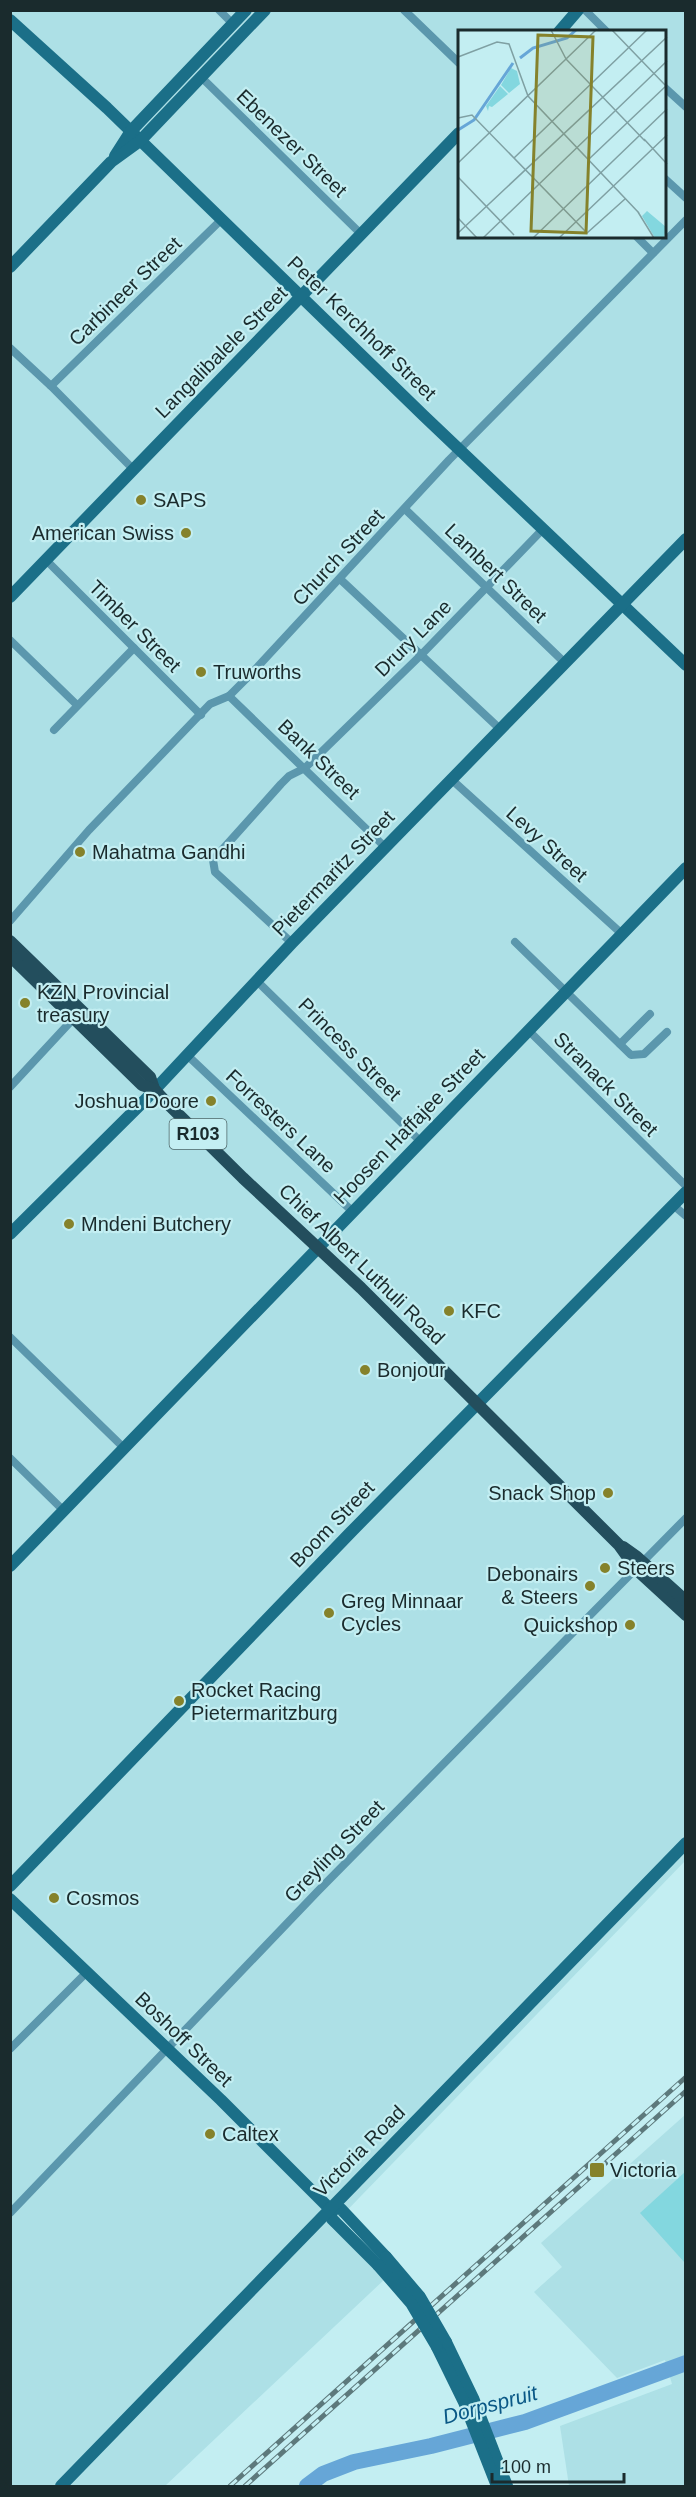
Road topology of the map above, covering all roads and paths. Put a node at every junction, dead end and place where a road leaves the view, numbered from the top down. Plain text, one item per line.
1 (219, 10) edge
2 (246, 10) edge
3 (265, 10) edge
4 (404, 10) edge
5 (578, 10) edge
6 (585, 10) edge
7 (10, 21) edge
8 (233, 24) junction
9 (561, 30) edge
10 (605, 30) edge
11 (458, 62) edge
12 (200, 76) junction
13 (666, 89) edge
14 (686, 107) edge
15 (130, 131) junction
16 (458, 134) edge
17 (140, 141) junction
18 (111, 162) junction
19 (666, 179) edge
20 (686, 198) edge
21 (222, 219) junction
22 (686, 220) edge
23 (361, 234) junction
24 (638, 238) edge
25 (653, 253) junction
26 (10, 267) edge
27 (302, 297) junction
28 (10, 348) edge
29 (51, 386) junction
30 (459, 449) junction
31 (133, 469) junction
32 (405, 509) junction
33 (543, 529) junction
34 (686, 539) edge
35 (46, 560) junction
36 (340, 579) junction
37 (486, 588) junction
38 (10, 597) edge
39 (622, 604) junction
40 (10, 640) edge
41 (134, 648) junction
42 (422, 654) junction
43 (564, 662) junction
44 (686, 665) edge
45 (229, 696) junction
46 (77, 705) junction
47 (201, 715) junction
48 (500, 729) junction
49 (54, 730) dead end
50 (305, 768) junction
51 (451, 779) junction
52 (386, 848) junction
53 (686, 868) edge
54 (12, 917) edge
55 (621, 934) junction
56 (10, 941) edge
57 (292, 942) junction
58 (515, 942) dead end
59 (10, 956) edge
60 (256, 980) junction
61 (567, 991) junction
62 (650, 1014) dead end
63 (74, 1018) junction
64 (529, 1031) junction
65 (667, 1032) dead end
66 (620, 1044) junction
67 (187, 1055) junction
68 (10, 1088) edge
69 (154, 1089) junction
70 (420, 1142) junction
71 (686, 1186) edge
72 (686, 1192) edge
73 (673, 1205) junction
74 (353, 1212) junction
75 (686, 1216) edge
76 (10, 1234) edge
77 (318, 1248) junction
78 (10, 1337) edge
79 (478, 1403) junction
80 (124, 1448) junction
81 (10, 1458) edge
82 (64, 1511) junction
83 (686, 1518) edge
84 (10, 1566) edge
85 (640, 1566) junction
86 (686, 1601) edge
87 (686, 1615) edge
88 (686, 1843) edge
89 (10, 1886) edge
90 (10, 1899) edge
91 (87, 1972) junction
92 (10, 2049) edge
93 (167, 2050) junction
94 (334, 2212) junction
95 (10, 2213) edge
96 (491, 2457) junction
97 (61, 2487) edge
98 (497, 2487) edge
99 (507, 2487) edge

1 - 8 street
2 - 8 street
3 - 12 street
4 - 11 street
5 - 9 street
6 - 10 street
7 - 15 street, Peter Kerchhoff Street
8 - 15 street
12 - 17 street
12 - 23 street, Ebenezer Street
13 - 14 street
15 - 17 street, Peter Kerchhoff Street
15 - 18 street
16 - 23 street, Langalibalele Street
17 - 18 street
17 - 21 street, Peter Kerchhoff Street
18 - 26 street
19 - 20 street
21 - 27 street, Peter Kerchhoff Street
21 - 29 street, Carbineer Street
22 - 25 street, Church Street
23 - 27 street, Langalibalele Street
24 - 25 street
25 - 30 street, Church Street
27 - 30 street, Peter Kerchhoff Street
27 - 31 street, Langalibalele Street
28 - 29 street
29 - 31 street
30 - 32 street, Church Street
30 - 33 street, Peter Kerchhoff Street
31 - 35 street, Langalibalele Street
32 - 36 street, Church Street
32 - 37 street, Lambert Street
33 - 37 street, Drury Lane
33 - 39 street, Peter Kerchhoff Street
34 - 39 street, Pietermaritz Street
35 - 38 street, Langalibalele Street
35 - 41 street, Timber Street
36 - 42 street
36 - 45 street, Church Street
37 - 42 street, Drury Lane
37 - 43 street, Lambert Street
39 - 43 street, Pietermaritz Street
39 - 44 street, Peter Kerchhoff Street
40 - 46 street
41 - 46 street
41 - 47 street, Timber Street
42 - 48 street
42 - 50 street, Drury Lane
43 - 48 street, Pietermaritz Street
45 - 47 street, Church Street
45 - 50 street, Bank Street
46 - 49 street
47 - 54 street, Church Street
48 - 51 street, Pietermaritz Street
50 - 52 street, Bank Street
50 - 57 street, Drury Lane
51 - 52 street, Pietermaritz Street
51 - 55 street, Levy Street
52 - 57 street, Pietermaritz Street
53 - 55 street, Hoosen Haffajee Street
55 - 61 street, Hoosen Haffajee Street
56 - 69 main road, Chief Albert Luthuli Road / R103
57 - 60 street, Pietermaritz Street
58 - 61 street
59 - 63 main road, Chief Albert Luthuli Road / R103
60 - 67 street, Pietermaritz Street
60 - 70 street, Princess Street
61 - 64 street, Hoosen Haffajee Street
61 - 66 street
62 - 66 street
63 - 68 street
63 - 69 main road, Chief Albert Luthuli Road / R103
64 - 70 street, Hoosen Haffajee Street
64 - 71 street, Stranack Street
65 - 66 street
67 - 69 street, Pietermaritz Street
67 - 74 street, Forresters Lane
69 - 76 street, Pietermaritz Street
69 - 77 main road, Chief Albert Luthuli Road / R103
70 - 74 street, Hoosen Haffajee Street
72 - 73 street, Boom Street
73 - 75 street
73 - 79 street, Boom Street
74 - 77 street, Hoosen Haffajee Street
77 - 79 main road, Chief Albert Luthuli Road / R103
77 - 80 street, Hoosen Haffajee Street
78 - 80 street
79 - 85 main road, Chief Albert Luthuli Road / R103
79 - 89 street, Boom Street
80 - 82 street, Hoosen Haffajee Street
81 - 82 street
82 - 84 street, Hoosen Haffajee Street
83 - 85 street, Greyling Street
85 - 86 main road, Chief Albert Luthuli Road / R103
85 - 87 main road, Chief Albert Luthuli Road / R103
85 - 93 street, Greyling Street
88 - 94 street, Victoria Road
90 - 91 street, Boshoff Street
91 - 92 street
91 - 93 street, Boshoff Street
93 - 94 street, Boshoff Street
93 - 95 street, Greyling Street
94 - 96 street, Boshoff Street, bridge
94 - 97 street, Victoria Road
96 - 98 street
96 - 99 street

